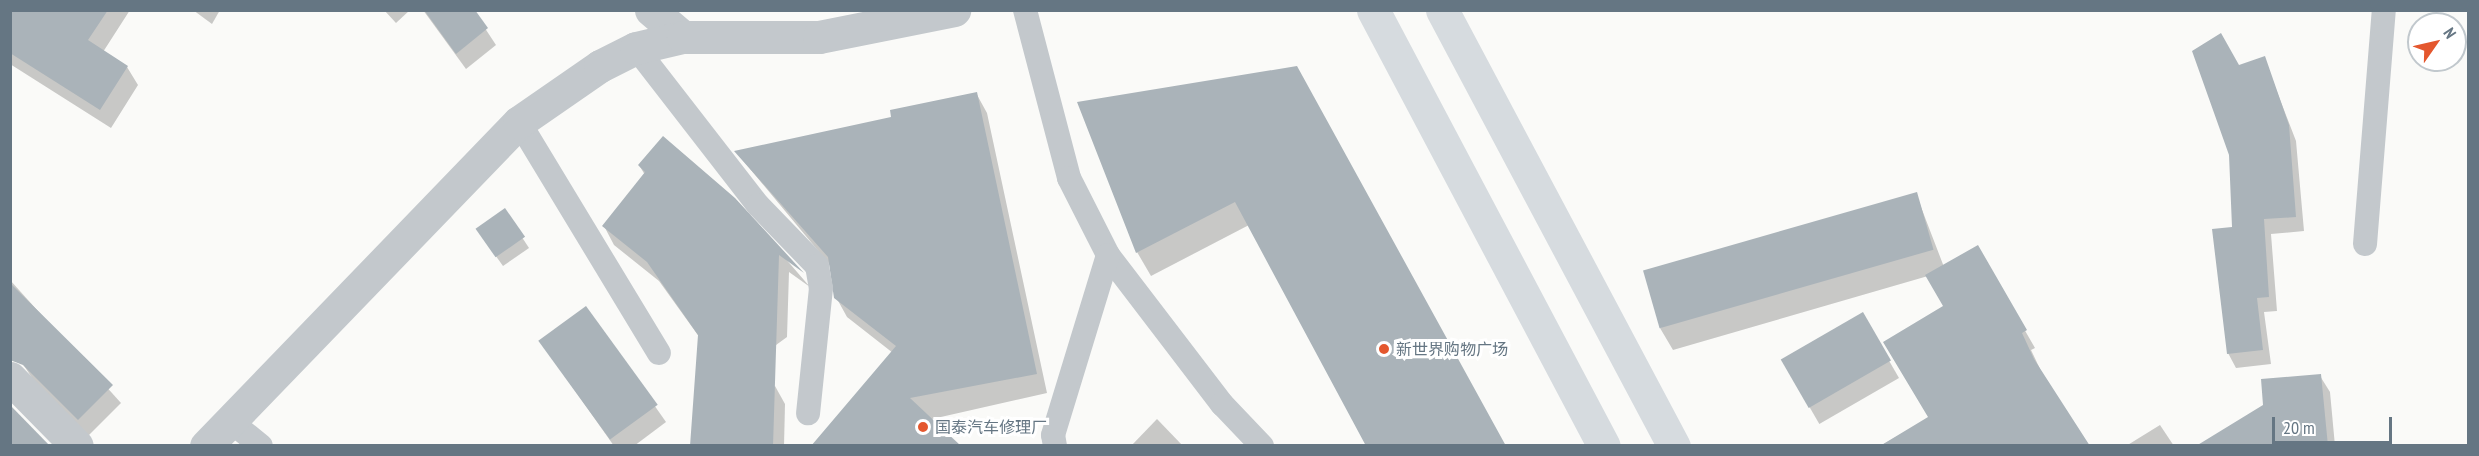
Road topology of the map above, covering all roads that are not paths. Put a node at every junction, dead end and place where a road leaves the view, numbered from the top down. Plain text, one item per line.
1 (651, 10) edge
2 (954, 10) edge
3 (1025, 10) edge
4 (1373, 10) edge
5 (1442, 10) edge
6 (2384, 10) edge
7 (683, 37) junction
8 (636, 48) junction
9 (519, 122) junction
10 (2365, 244) dead end
11 (1108, 255) junction
12 (659, 353) dead end
13 (10, 378) edge
14 (808, 413) dead end
15 (230, 420) junction
16 (77, 446) edge
17 (206, 446) edge
18 (261, 446) edge
19 (1055, 446) edge
20 (1262, 446) edge
21 (1604, 446) edge
22 (1674, 446) edge

1 - 7 street
2 - 7 street
3 - 11 lane
4 - 21 main road
5 - 22 main road
6 - 10 lane
7 - 8 street
8 - 9 street
8 - 14 lane
9 - 12 lane
9 - 15 street
11 - 19 lane
11 - 20 lane
13 - 16 street
15 - 17 street
15 - 18 lane

